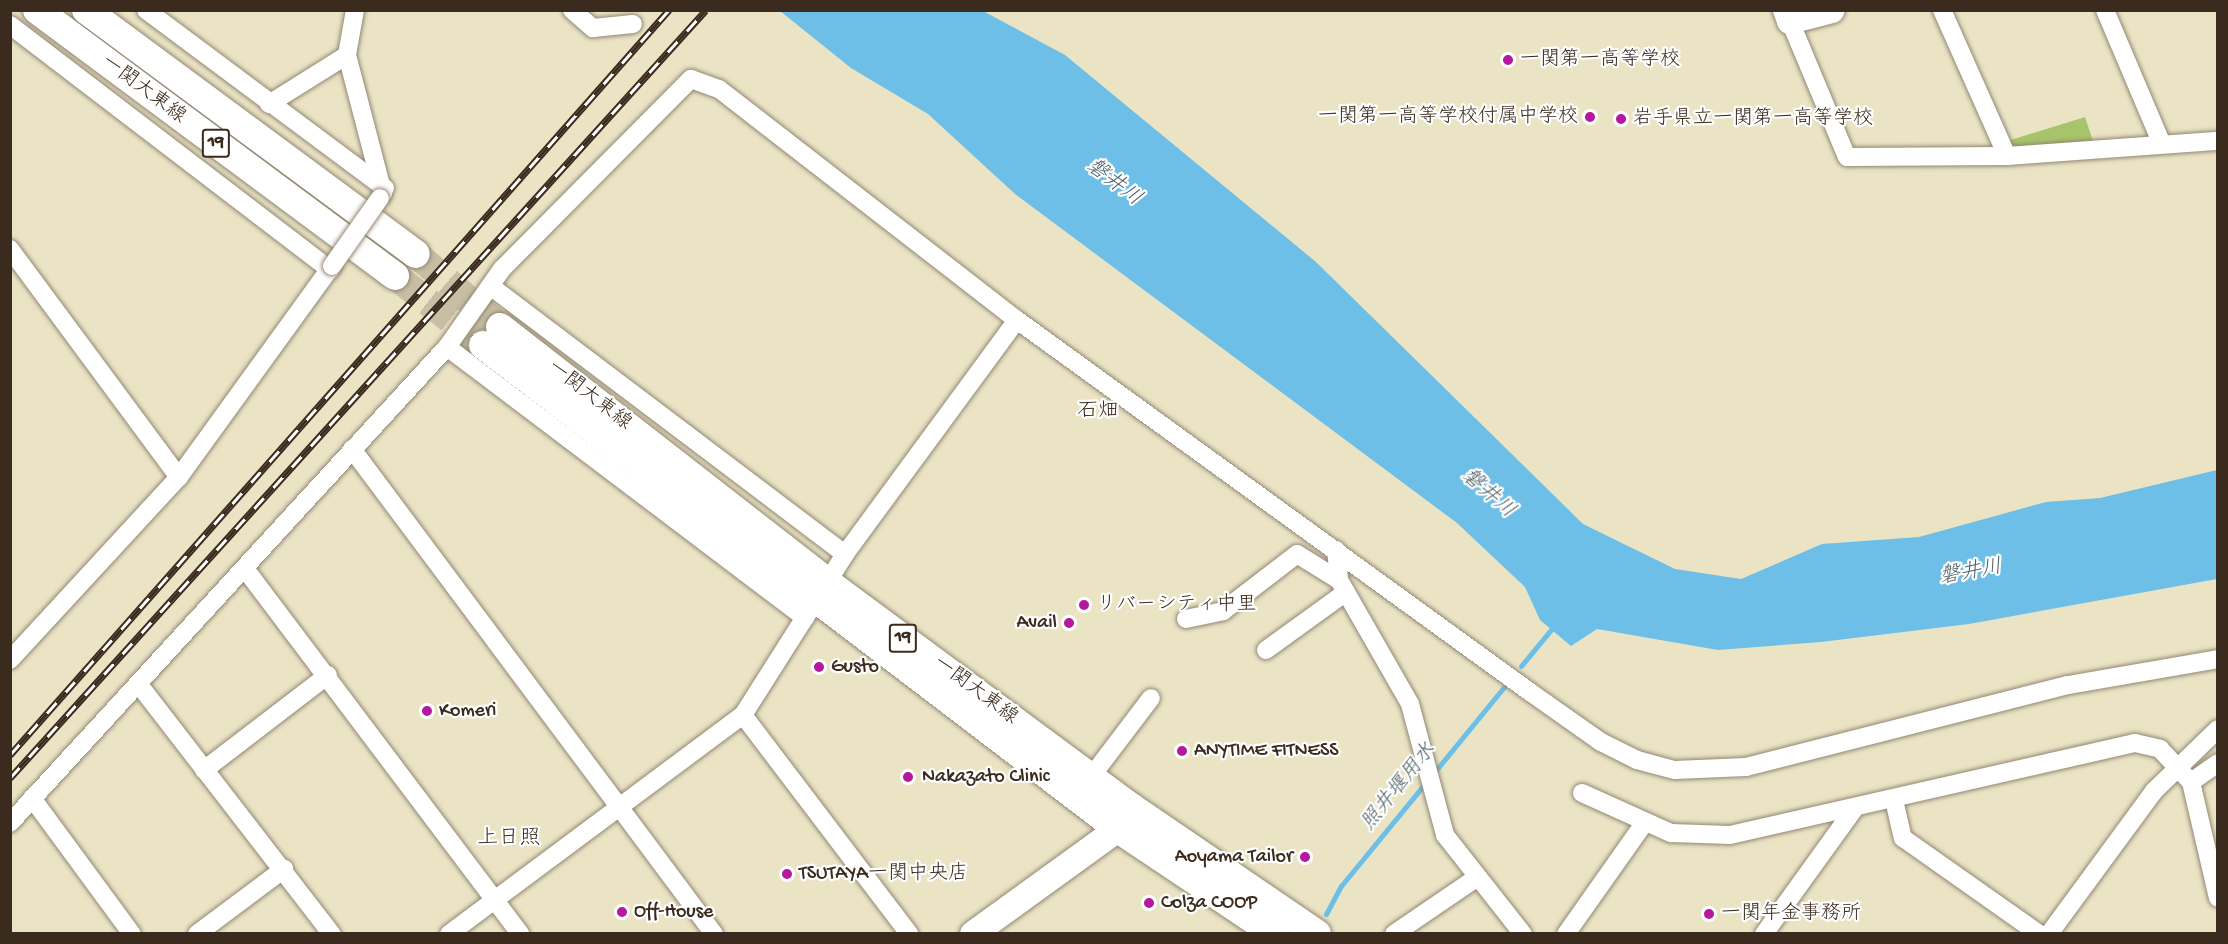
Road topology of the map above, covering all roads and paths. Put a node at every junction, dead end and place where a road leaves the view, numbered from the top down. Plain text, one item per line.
1 (37, 10) edge
2 (87, 10) edge
3 (146, 10) edge
4 (355, 10) edge
5 (572, 10) edge
6 (1832, 10) edge
7 (1942, 10) edge
8 (2106, 10) edge
9 (1788, 16) edge
10 (633, 24) dead end
11 (10, 25) edge
12 (347, 55) junction
13 (269, 104) junction
14 (2217, 141) edge
15 (2161, 142) junction
16 (2007, 156) junction
17 (383, 193) junction
18 (10, 249) edge
19 (416, 254) tunnel mouth
20 (331, 268) junction
21 (395, 276) tunnel mouth
22 (493, 288) junction
23 (1017, 320) junction
24 (491, 336) tunnel mouth
25 (447, 347) junction
26 (352, 449) junction
27 (179, 477) junction
28 (1336, 550) junction
29 (845, 554) junction
30 (246, 570) junction
31 (1343, 586) junction
32 (815, 600) junction
33 (1186, 619) dead end
34 (1266, 650) dead end
35 (2217, 659) edge
36 (10, 660) edge
37 (328, 675) junction
38 (140, 686) junction
39 (1151, 698) dead end
40 (743, 715) junction
41 (2217, 729) edge
42 (2217, 763) edge
43 (2175, 768) junction
44 (204, 770) junction
45 (1091, 777) junction
46 (2191, 782) junction
47 (1582, 793) dead end
48 (32, 798) junction
49 (1894, 800) junction
50 (620, 805) junction
51 (1855, 808) junction
52 (1125, 818) junction
53 (10, 823) edge
54 (1643, 825) junction
55 (284, 869) junction
56 (1476, 878) junction
57 (2217, 898) edge
58 (495, 899) junction
59 (132, 933) edge
60 (197, 933) edge
61 (332, 933) edge
62 (449, 933) edge
63 (520, 933) edge
64 (714, 933) edge
65 (909, 933) edge
66 (973, 933) edge
67 (1275, 933) edge
68 (1317, 933) edge
69 (1394, 933) edge
70 (1523, 933) edge
71 (1566, 933) edge
72 (1764, 933) edge
73 (2039, 933) edge
74 (2049, 933) edge

1 - 21 main road, 一関大東線 / 19
2 - 19 main road, 一関大東線 / 19
3 - 13 street
4 - 12 street
5 - 10 street
6 - 9 street
7 - 16 street
8 - 15 street
9 - 16 street
11 - 20 street
12 - 13 street
12 - 17 street
13 - 17 street
14 - 15 street
15 - 16 street
17 - 20 street, bridge
18 - 27 street
20 - 27 street
22 - 23 street
22 - 25 street
22 - 29 street
23 - 28 street
23 - 29 street
24 - 32 main road, 一関大東線 / 19
25 - 26 street
25 - 32 street
26 - 30 street
26 - 50 street
27 - 36 street
28 - 31 street
28 - 35 street
29 - 32 street
30 - 37 street
30 - 38 street
31 - 33 street
31 - 34 street
31 - 56 street
32 - 40 street
32 - 45 main road, 一関大東線 / 19
32 - 52 main road, 一関大東線 / 19
37 - 44 street
37 - 58 street
38 - 44 street
38 - 48 street
39 - 45 street
40 - 50 street
40 - 65 street
41 - 43 street
42 - 46 street
43 - 46 street
43 - 49 street
43 - 74 street
44 - 55 street
45 - 52 main road, 一関大東線 / 19
46 - 57 street
47 - 54 street
48 - 53 street
48 - 59 street
49 - 51 street
49 - 73 street
50 - 58 street
50 - 64 street
51 - 54 street
51 - 72 street
52 - 66 street
52 - 67 main road, 一関大東線 / 19
52 - 68 main road, 一関大東線 / 19
54 - 71 street
55 - 60 street
55 - 61 street
56 - 69 street
56 - 70 street
58 - 62 street
58 - 63 street

